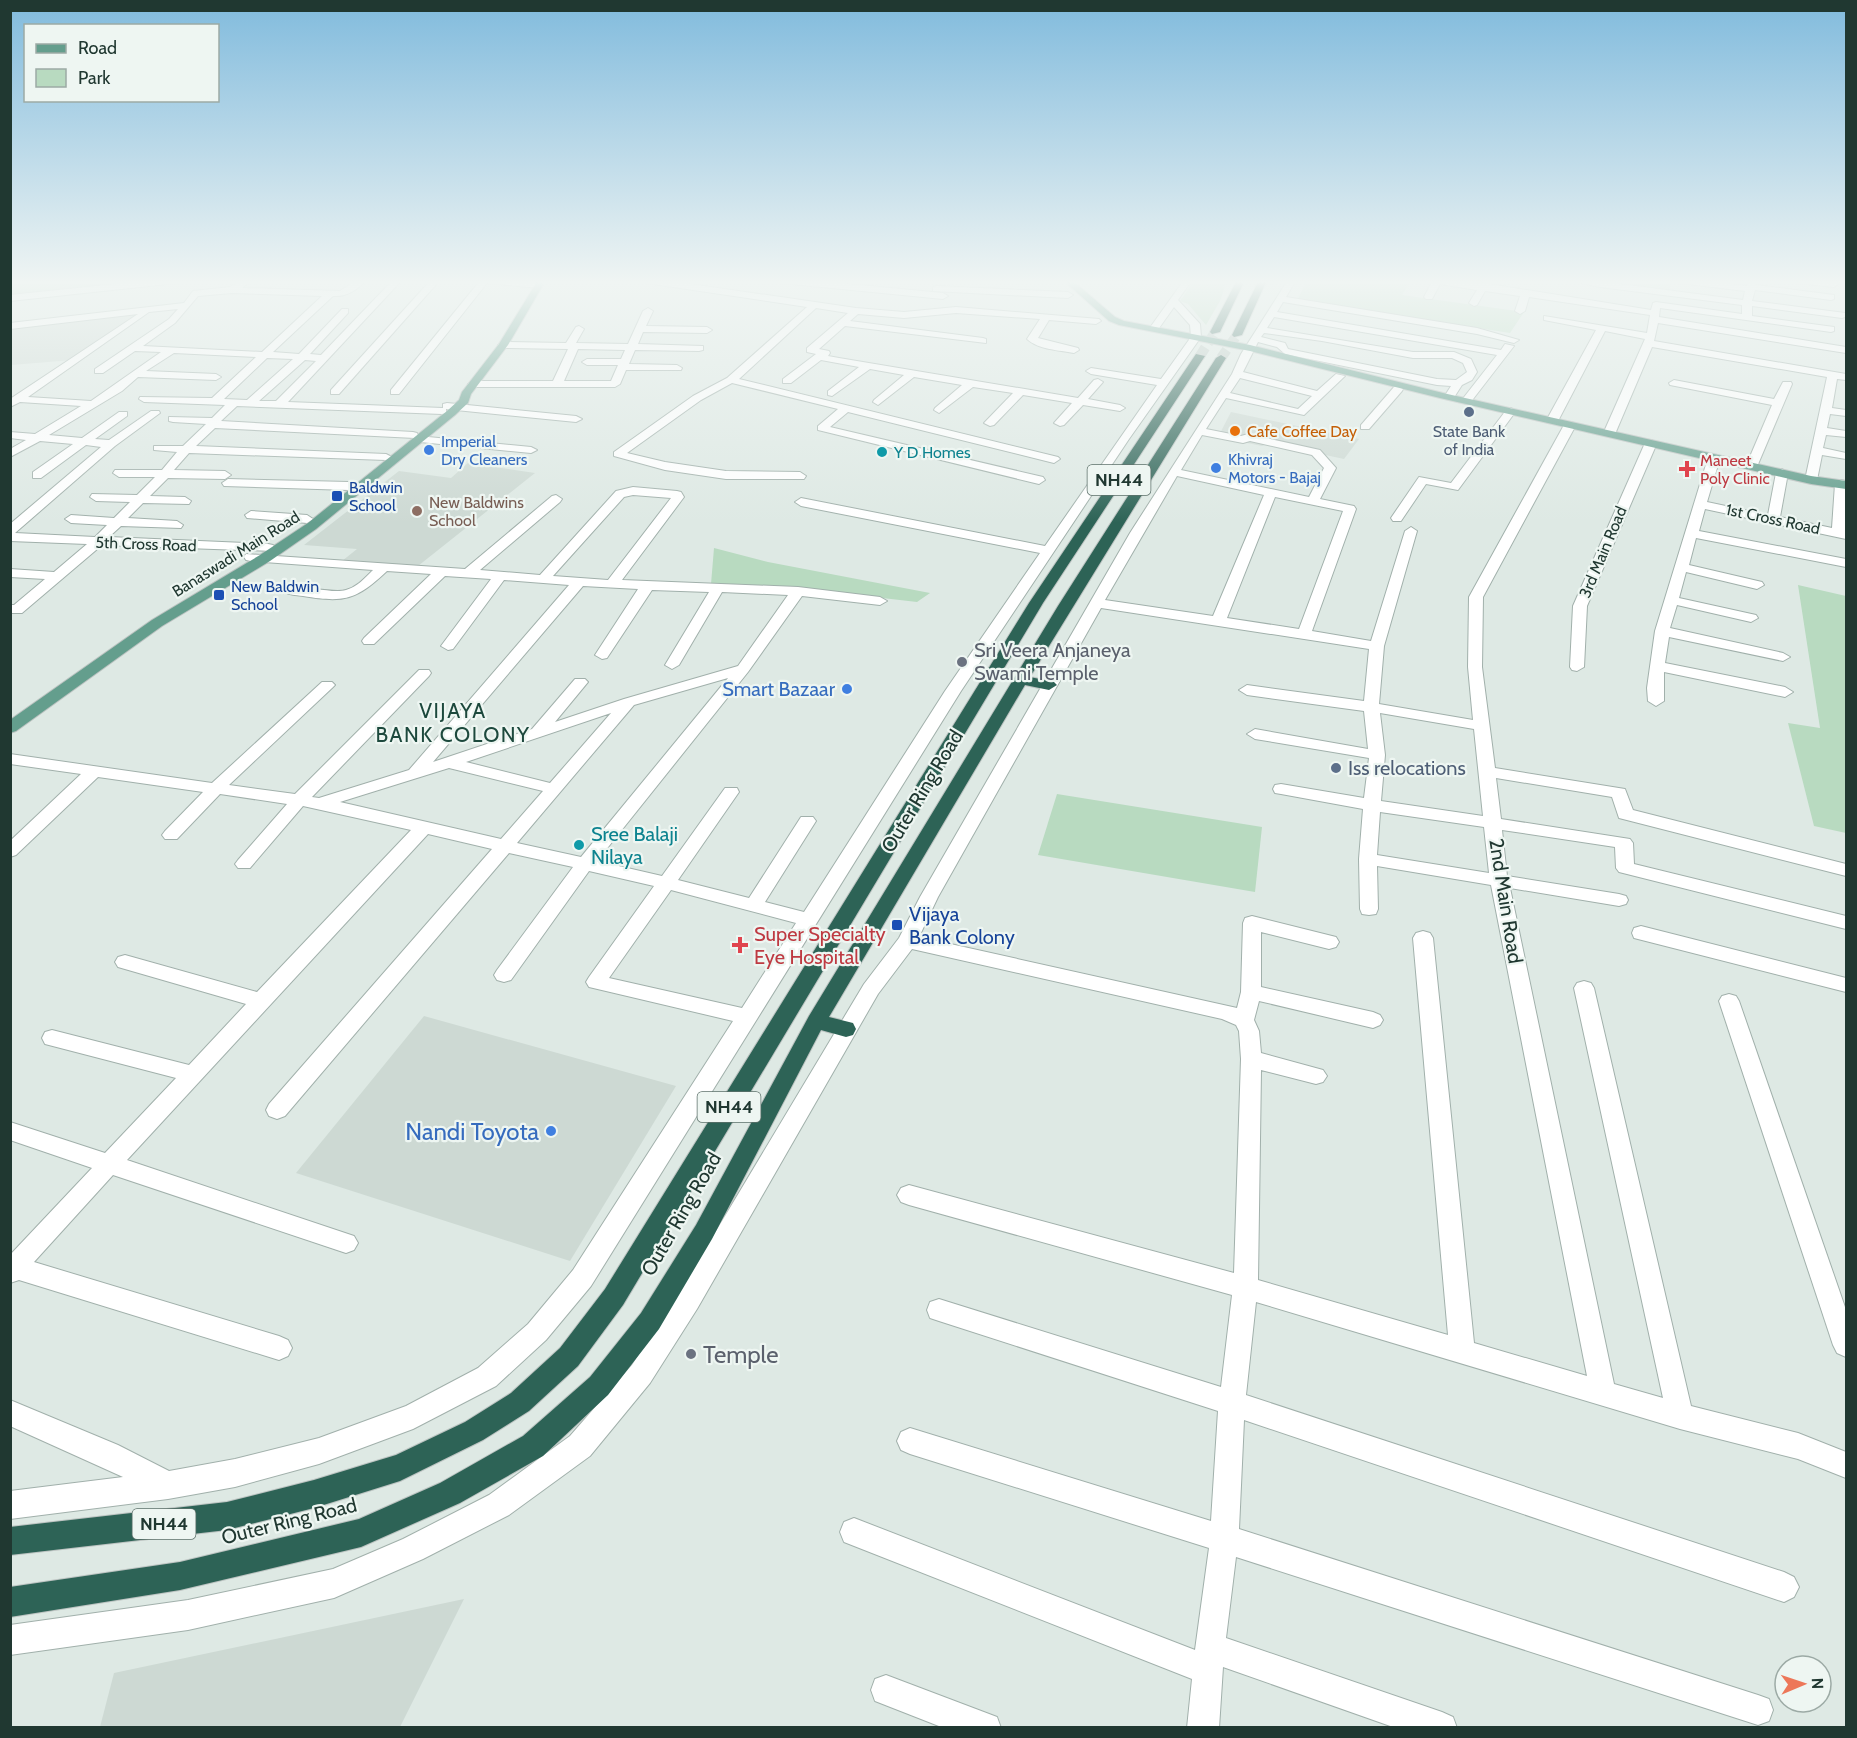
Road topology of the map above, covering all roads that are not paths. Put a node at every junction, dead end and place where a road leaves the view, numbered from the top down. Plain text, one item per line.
1 (73, 361) edge
2 (114, 361) edge
3 (155, 361) edge
4 (258, 361) edge
5 (297, 361) edge
6 (320, 361) edge
7 (362, 361) edge
8 (419, 361) edge
9 (491, 361) edge
10 (565, 361) edge
11 (625, 361) edge
12 (752, 361) edge
13 (814, 361) edge
14 (841, 361) edge
15 (1179, 361) tunnel mouth
16 (1197, 361) tunnel mouth
17 (1219, 361) tunnel mouth
18 (1243, 361) tunnel mouth
19 (1294, 361) edge
20 (1308, 361) edge
21 (1335, 361) edge
22 (1467, 361) edge
23 (1497, 361) edge
24 (1588, 361) edge
25 (1640, 361) edge
26 (1760, 361) edge
27 (587, 362) dead end
28 (624, 364) junction
29 (868, 366) junction
30 (677, 368) dead end
31 (99, 371) dead end
32 (1090, 371) dead end
33 (912, 373) junction
34 (135, 374) junction
35 (1237, 374) junction
36 (1833, 375) junction
37 (1340, 376) junction
38 (216, 377) dead end
39 (1846, 377) edge
40 (731, 380) junction
41 (787, 381) dead end
42 (1098, 382) dead end
43 (971, 383) junction
44 (1164, 383) junction
45 (1458, 383) junction
46 (1674, 383) dead end
47 (556, 384) junction
48 (1787, 384) dead end
49 (470, 389) junction
50 (1398, 389) junction
51 (1021, 391) junction
52 (334, 392) dead end
53 (395, 392) dead end
54 (832, 393) dead end
55 (1223, 394) junction
56 (1319, 395) junction
57 (1445, 396) junction
58 (144, 399) dead end
59 (14, 401) edge
60 (1081, 401) junction
61 (1466, 401) junction
62 (214, 402) junction
63 (878, 402) dead end
64 (234, 403) junction
65 (93, 404) junction
66 (249, 404) junction
67 (1778, 404) junction
68 (279, 405) junction
69 (449, 408) junction
70 (846, 408) junction
71 (1120, 408) dead end
72 (939, 410) dead end
73 (1826, 410) junction
74 (1510, 411) junction
75 (155, 413) dead end
76 (1846, 413) edge
77 (123, 414) dead end
78 (173, 419) dead end
79 (576, 419) dead end
80 (213, 422) junction
81 (990, 423) dead end
82 (1060, 423) dead end
83 (1561, 423) junction
84 (1365, 427) dead end
85 (1199, 431) junction
86 (1823, 431) junction
87 (1610, 434) junction
88 (10, 435) edge
89 (1846, 435) edge
90 (36, 437) junction
91 (416, 437) junction
92 (83, 442) junction
93 (1651, 443) junction
94 (111, 444) junction
95 (158, 448) dead end
96 (186, 449) junction
97 (531, 450) dead end
98 (1818, 452) junction
99 (10, 454) edge
100 (1846, 456) edge
101 (386, 457) junction
102 (1714, 458) junction
103 (1054, 459) dead end
104 (1752, 466) junction
105 (1173, 472) junction
106 (119, 473) dead end
107 (165, 474) junction
108 (1782, 474) junction
109 (37, 475) dead end
110 (800, 476) dead end
111 (1039, 480) dead end
112 (1811, 480) junction
113 (1844, 485) edge
114 (349, 486) junction
115 (1271, 492) junction
116 (96, 497) dead end
117 (141, 499) junction
118 (556, 499) dead end
119 (1313, 500) junction
120 (185, 501) dead end
121 (801, 502) dead end
122 (1700, 504) junction
123 (251, 515) dead end
124 (1397, 518) dead end
125 (71, 519) dead end
126 (307, 519) junction
127 (1773, 519) junction
128 (117, 522) junction
129 (177, 525) dead end
130 (10, 531) edge
131 (1411, 531) dead end
132 (1690, 533) junction
133 (1842, 534) edge
134 (10, 537) edge
135 (98, 542) junction
136 (1047, 550) junction
137 (261, 554) junction
138 (1846, 563) edge
139 (384, 567) junction
140 (1680, 567) junction
141 (442, 571) junction
142 (470, 572) junction
143 (10, 573) edge
144 (501, 575) junction
145 (58, 576) junction
146 (543, 579) junction
147 (580, 581) junction
148 (612, 584) junction
149 (1757, 585) dead end
150 (647, 586) junction
151 (718, 588) junction
152 (288, 590) dead end
153 (798, 591) junction
154 (1671, 600) junction
155 (880, 601) dead end
156 (1096, 603) junction
157 (10, 609) edge
158 (1751, 618) dead end
159 (1218, 622) junction
160 (1662, 631) junction
161 (1304, 634) junction
162 (369, 641) dead end
163 (448, 646) dead end
164 (1377, 646) junction
165 (602, 655) dead end
166 (1783, 657) dead end
167 (672, 665) dead end
168 (1659, 666) junction
169 (1577, 667) dead end
170 (743, 669) junction
171 (424, 673) dead end
172 (1021, 680) junction
173 (580, 682) dead end
174 (327, 685) dead end
175 (1049, 685) junction
176 (1246, 690) dead end
177 (1785, 692) dead end
178 (1656, 701) dead end
179 (629, 702) junction
180 (1371, 707) junction
181 (10, 717) edge
182 (1482, 726) junction
183 (10, 728) edge
184 (539, 731) junction
185 (1255, 735) dead end
186 (1377, 755) junction
187 (10, 759) edge
188 (448, 763) junction
189 (93, 772) junction
190 (416, 772) junction
191 (1487, 772) junction
192 (216, 788) junction
193 (555, 789) junction
194 (1281, 789) dead end
195 (731, 792) dead end
196 (299, 800) junction
197 (319, 803) junction
198 (1372, 805) junction
199 (1625, 814) junction
200 (807, 821) dead end
201 (1494, 824) junction
202 (424, 827) junction
203 (171, 835) dead end
204 (1624, 843) junction
205 (506, 846) junction
206 (10, 851) edge
207 (1368, 859) junction
208 (244, 864) dead end
209 (585, 864) junction
210 (1846, 870) edge
211 (1498, 881) junction
212 (666, 883) junction
213 (1619, 900) dead end
214 (753, 906) junction
215 (1369, 909) dead end
216 (810, 920) junction
217 (1846, 922) edge
218 (1641, 933) dead end
219 (1423, 938) dead end
220 (907, 941) junction
221 (1329, 942) dead end
222 (125, 962) dead end
223 (504, 975) dead end
224 (1846, 985) edge
225 (1584, 988) dead end
226 (1251, 992) junction
227 (262, 1001) junction
228 (1729, 1001) dead end
229 (748, 1017) junction
230 (1244, 1020) junction
231 (1373, 1020) dead end
232 (816, 1022) junction
233 (846, 1029) junction
234 (52, 1038) dead end
235 (1251, 1059) junction
236 (193, 1074) junction
237 (1316, 1076) dead end
238 (278, 1110) dead end
239 (10, 1131) edge
240 (110, 1163) junction
241 (909, 1195) dead end
242 (346, 1243) dead end
243 (12, 1268) edge
244 (1244, 1287) junction
245 (939, 1310) dead end
246 (1846, 1345) edge
247 (279, 1348) dead end
248 (1462, 1351) junction
249 (1603, 1393) junction
250 (1232, 1403) junction
251 (10, 1413) edge
252 (1680, 1416) junction
253 (910, 1441) dead end
254 (1846, 1465) edge
255 (168, 1485) junction
256 (10, 1505) edge
257 (854, 1532) dead end
258 (1224, 1539) junction
259 (10, 1541) edge
260 (1784, 1587) dead end
261 (10, 1602) edge
262 (10, 1640) edge
263 (1208, 1659) junction
264 (886, 1690) dead end
265 (1758, 1710) dead end
266 (986, 1728) edge
267 (1203, 1728) edge
268 (1443, 1728) edge

1 - 59 street
2 - 31 street
3 - 34 street
4 - 62 street
5 - 66 street
6 - 68 street
7 - 52 street
8 - 53 street
9 - 49 main road, Banaswadi Main Road
10 - 47 street
11 - 28 street
12 - 40 street
13 - 41 street
14 - 29 street
15 - 44 street
16 - 259 highway, Outer Ring Road / NH44
17 - 172 highway, Outer Ring Road / NH44
18 - 35 street
19 - 37 main road
20 - 57 main road
21 - 45 street
22 - 45 street
23 - 61 street
24 - 83 street, 2nd Main Road
25 - 87 street
26 - 36 street
27 - 28 street
28 - 30 street
28 - 47 street
29 - 33 street
29 - 54 street
32 - 44 street
33 - 43 street
33 - 63 street
34 - 38 street
34 - 65 street
35 - 55 street
35 - 56 street
36 - 39 street
36 - 73 street
37 - 50 main road
37 - 56 street
40 - 70 street
40 - 110 street
42 - 60 street
43 - 51 street
43 - 72 street
44 - 136 street
45 - 57 street
46 - 67 street
47 - 49 street
48 - 67 street
49 - 69 main road, Banaswadi Main Road
50 - 57 main road
50 - 84 street
51 - 60 street
51 - 81 street
55 - 56 street
55 - 85 street
57 - 61 main road
58 - 62 street
59 - 65 street
60 - 71 street
60 - 82 street
61 - 74 main road
62 - 64 street
64 - 66 street
64 - 80 street
65 - 90 street
66 - 68 street
67 - 104 street
68 - 69 street
69 - 79 street
69 - 91 main road, Banaswadi Main Road
70 - 103 street
70 - 111 street
73 - 76 street
73 - 86 street
74 - 83 main road
74 - 124 street
75 - 94 street
77 - 92 street
78 - 80 street
80 - 91 street
80 - 96 street
83 - 87 main road
83 - 182 street, 2nd Main Road
85 - 105 street
85 - 119 street
86 - 89 street
86 - 98 street
87 - 93 main road
88 - 90 street
90 - 92 street
90 - 99 street
91 - 97 street
91 - 101 main road, Banaswadi Main Road
91 - 137 main road, Banaswadi Main Road
92 - 94 street
92 - 109 street
93 - 102 main road
93 - 169 street, 3rd Main Road
94 - 130 street
95 - 96 street
96 - 101 street
96 - 107 street
98 - 100 street
98 - 112 street
101 - 114 main road, Banaswadi Main Road
102 - 104 main road
102 - 122 street
104 - 108 main road
105 - 115 street
105 - 156 street
106 - 107 street
107 - 114 street
107 - 117 street
108 - 112 main road
108 - 127 street
112 - 113 main road
113 - 133 street
114 - 126 main road, Banaswadi Main Road
115 - 119 street
115 - 159 street
116 - 117 street
117 - 120 street
117 - 128 street
118 - 142 street
119 - 161 street
121 - 136 street
122 - 127 street, 1st Cross Road
122 - 132 street
123 - 126 street
125 - 128 street
126 - 137 main road, Banaswadi Main Road
127 - 133 street, 1st Cross Road
128 - 129 street
128 - 135 street
131 - 164 street
132 - 138 street
132 - 140 street
134 - 135 street, 5th Cross Road
135 - 137 street, 5th Cross Road
135 - 145 street
136 - 216 street
137 - 139 street, 5th Cross Road
137 - 181 main road, Banaswadi Main Road
137 - 183 main road, Banaswadi Main Road
139 - 141 street, 5th Cross Road
139 - 152 street
140 - 149 street
140 - 154 street
141 - 142 street, 5th Cross Road
141 - 162 street
142 - 144 street, 5th Cross Road
143 - 145 street
144 - 146 street, 5th Cross Road
144 - 163 street
145 - 157 street
146 - 147 street, 5th Cross Road
146 - 148 street
147 - 148 street, 5th Cross Road
147 - 190 street
148 - 150 street, 5th Cross Road
150 - 151 street, 5th Cross Road
150 - 165 street
151 - 153 street, 5th Cross Road
151 - 167 street
153 - 155 street, 5th Cross Road
153 - 170 street
154 - 158 street
154 - 160 street
156 - 159 street
156 - 175 street
159 - 161 street
160 - 166 street
160 - 168 street
161 - 164 street
164 - 180 street
168 - 177 street
168 - 178 street
170 - 179 street
170 - 209 street
171 - 196 street
172 - 175 highway
172 - 232 highway, Outer Ring Road / NH44
173 - 184 street
174 - 192 street
175 - 220 street
176 - 180 street
179 - 184 street
179 - 193 street
180 - 182 street
180 - 186 street
182 - 191 street, 2nd Main Road
184 - 188 street
185 - 186 street
186 - 198 street
187 - 189 street
188 - 190 street
188 - 193 street
189 - 192 street
189 - 206 street
190 - 197 street
191 - 199 street
191 - 201 street, 2nd Main Road
192 - 196 street
192 - 203 street
193 - 205 street
194 - 198 street
195 - 212 street
196 - 197 street
196 - 208 street
197 - 202 street
198 - 201 street
198 - 207 street
199 - 204 street
199 - 210 street
200 - 214 street
201 - 204 street
201 - 211 street, 2nd Main Road
202 - 205 street
202 - 227 street
204 - 217 street
205 - 209 street
205 - 238 street
207 - 211 street
207 - 215 street
209 - 212 street
209 - 223 street
211 - 213 street
211 - 249 street, 2nd Main Road
212 - 214 street
212 - 229 street
214 - 216 street
216 - 229 street
218 - 224 street
219 - 248 street
220 - 230 street
220 - 233 street
221 - 226 street
222 - 227 street
225 - 252 street
226 - 230 street
226 - 231 street
227 - 236 street
228 - 246 street
229 - 255 street
230 - 235 street
232 - 233 highway
232 - 261 highway, Outer Ring Road / NH44
233 - 262 street
234 - 236 street
235 - 237 street
235 - 244 street
236 - 240 street
239 - 240 street
240 - 242 street
240 - 243 street
241 - 244 street
243 - 247 street
244 - 248 street
244 - 250 street
245 - 250 street
248 - 249 street
249 - 252 street
250 - 258 street
250 - 260 street
251 - 255 street
252 - 254 street
253 - 258 street
255 - 256 street
257 - 263 street
258 - 263 street
258 - 265 street
263 - 267 street
263 - 268 street
264 - 266 street

